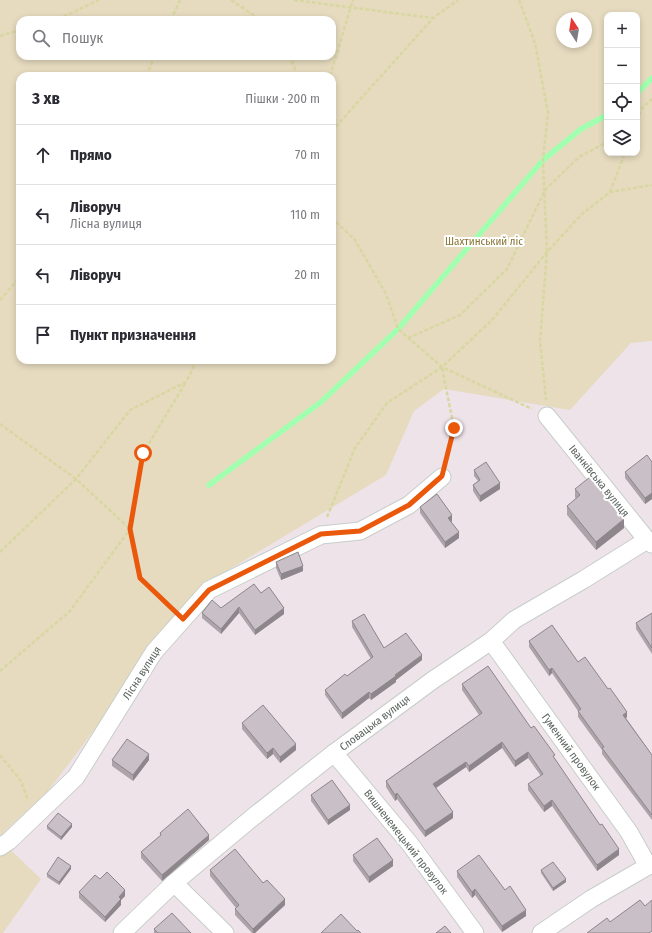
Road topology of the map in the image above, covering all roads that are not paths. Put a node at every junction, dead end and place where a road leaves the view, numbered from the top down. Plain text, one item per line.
1 (547, 416) road end
2 (442, 476) road end
3 (650, 542) edge
4 (491, 641) junction
5 (334, 753) junction
6 (0, 847) edge
7 (650, 866) edge
8 (174, 883) junction
9 (122, 933) edge
10 (225, 933) edge
11 (475, 933) edge
12 (541, 933) edge

1 - 3 street, Іванківська вулиця
2 - 6 street, Лісна вулиця
3 - 4 street, Словацька вулиця
4 - 5 street, Словацька вулиця
4 - 7 street, Гуменний провулок
5 - 8 street, Словацька вулиця
5 - 11 street, Вишненемецький провулок
7 - 12 street
8 - 9 street, Словацька вулиця
8 - 10 street

